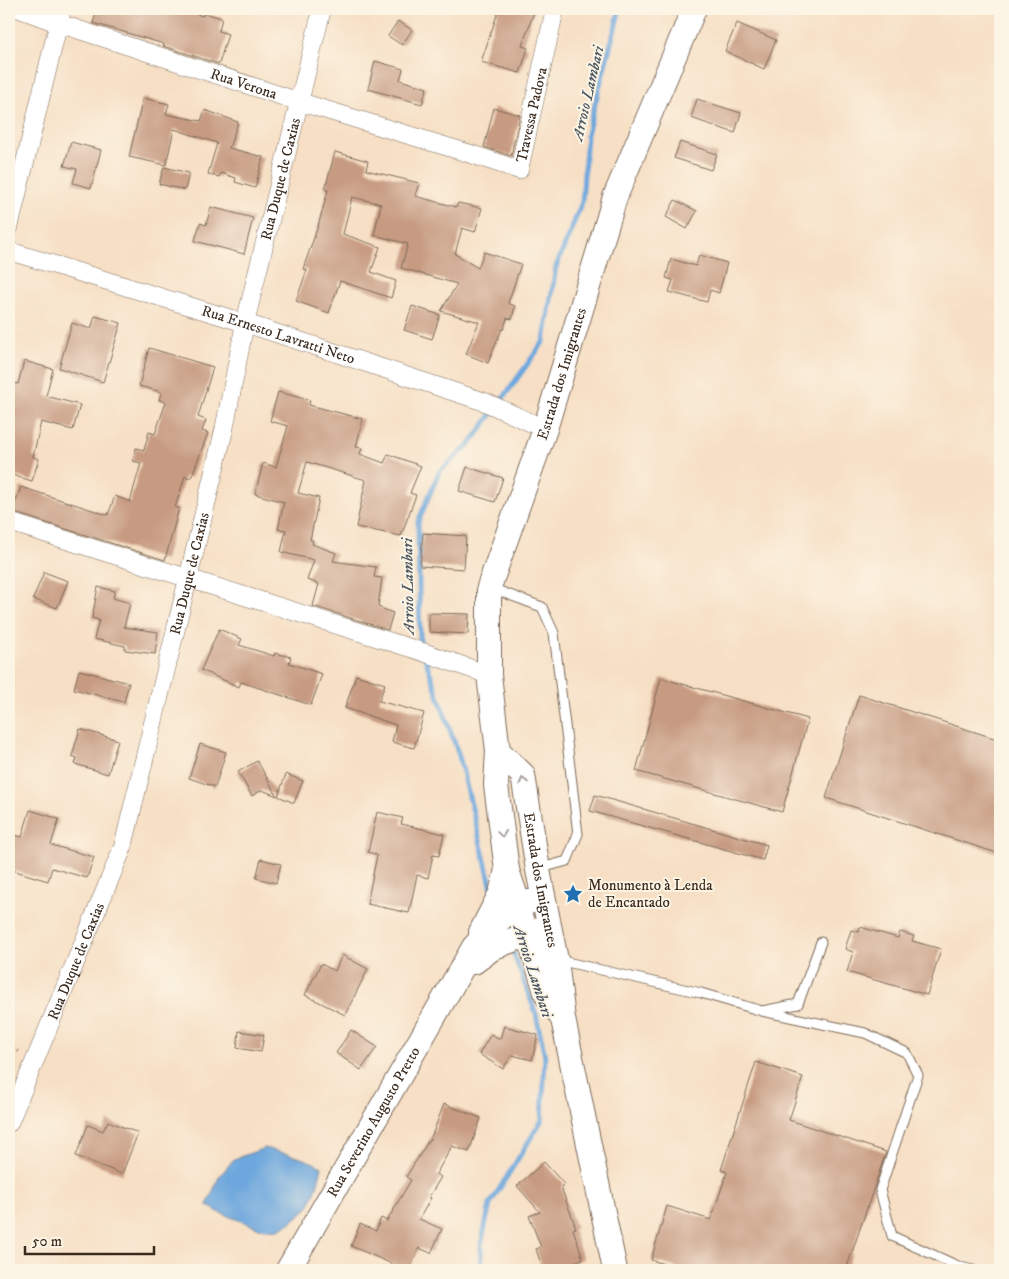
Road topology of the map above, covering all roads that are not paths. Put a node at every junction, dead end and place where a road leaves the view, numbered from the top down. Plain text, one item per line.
1 (20, 9) edge
2 (322, 9) edge
3 (555, 9) edge
4 (694, 9) edge
5 (60, 16) edge
6 (300, 102) junction
7 (471, 154) joint
8 (9, 228) edge
9 (9, 251) edge
10 (245, 323) junction
11 (545, 428) junction
12 (9, 522) edge
13 (188, 579) junction
14 (489, 587) junction
15 (489, 675) junction
16 (498, 751) junction
17 (538, 870) junction
18 (510, 894) junction
19 (543, 900) junction
20 (532, 932) junction
21 (487, 934) junction
22 (821, 942) dead end
23 (556, 960) junction
24 (762, 1011) junction
25 (563, 1019) junction
26 (9, 1122) edge
27 (288, 1270) edge
28 (615, 1270) edge
29 (973, 1270) edge

1 - 5 street, Rua Verona
2 - 6 street, Rua Duque de Caxias
3 - 7 street, Travessa Padova
4 - 11 street, Estrada dos Imigrantes
5 - 6 street, Rua Verona
5 - 8 street
6 - 7 street, Rua Verona
6 - 10 street, Rua Duque de Caxias
9 - 10 street, Rua Ernesto Lavratti Neto
10 - 11 street, Rua Ernesto Lavratti Neto
10 - 13 street, Rua Duque de Caxias
11 - 14 street, Estrada dos Imigrantes
12 - 13 street
13 - 15 street
13 - 26 street, Rua Duque de Caxias
14 - 15 street, Estrada dos Imigrantes
14 - 17 lane
15 - 16 street, Estrada dos Imigrantes
17 -> 16 street, Estrada dos Imigrantes
16 -> 18 street, Estrada dos Imigrantes
17 - 19 street, Estrada dos Imigrantes
18 - 19 street
18 - 20 street, Estrada dos Imigrantes
18 - 21 street
19 - 20 street, Estrada dos Imigrantes
20 - 21 street
20 - 23 street, Estrada dos Imigrantes
20 - 25 street, Estrada dos Imigrantes
21 - 27 street, Rua Severino Augusto Pretto
22 - 24 lane
23 - 24 lane
23 - 25 street, Estrada dos Imigrantes
24 - 29 lane
25 - 28 street, Estrada dos Imigrantes

